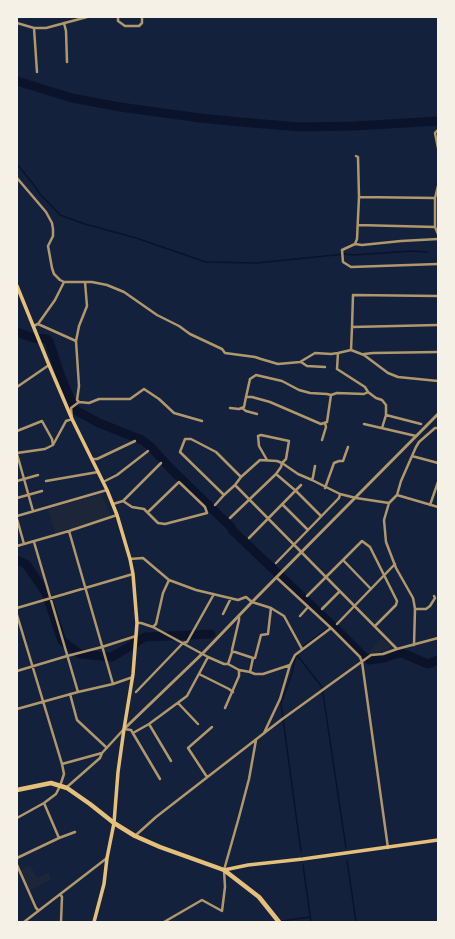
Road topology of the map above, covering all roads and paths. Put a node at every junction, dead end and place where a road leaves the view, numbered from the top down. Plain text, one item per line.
1 (87, 17) edge
2 (118, 17) edge
3 (142, 17) edge
4 (64, 23) junction
5 (17, 24) edge
6 (34, 28) junction
7 (67, 62) dead end
8 (37, 72) dead end
9 (438, 130) edge
10 (438, 148) edge
11 (356, 156) dead end
12 (17, 178) edge
13 (438, 186) edge
14 (438, 190) edge
15 (359, 197) junction
16 (435, 198) junction
17 (436, 218) edge
18 (358, 225) junction
19 (436, 227) junction
20 (438, 234) edge
21 (438, 239) edge
22 (355, 244) junction
23 (438, 264) edge
24 (64, 282) junction
25 (85, 282) junction
26 (17, 286) edge
27 (438, 296) edge
28 (38, 324) junction
29 (438, 325) edge
30 (352, 327) junction
31 (34, 328) junction
32 (76, 341) junction
33 (351, 350) junction
34 (438, 352) edge
35 (338, 353) junction
36 (364, 355) junction
37 (300, 362) junction
38 (49, 365) junction
39 (325, 367) dead end
40 (438, 382) edge
41 (17, 387) edge
42 (368, 392) junction
43 (331, 395) junction
44 (246, 397) junction
45 (78, 402) junction
46 (230, 408) dead end
47 (241, 408) junction
48 (257, 414) dead end
49 (438, 414) edge
50 (386, 415) junction
51 (72, 419) junction
52 (202, 421) dead end
53 (324, 423) junction
54 (364, 424) dead end
55 (421, 424) dead end
56 (382, 428) junction
57 (438, 428) edge
58 (17, 431) edge
59 (417, 436) junction
60 (322, 440) dead end
61 (135, 441) dead end
62 (53, 445) junction
63 (348, 447) dead end
64 (148, 451) dead end
65 (17, 454) edge
66 (412, 456) junction
67 (92, 459) junction
68 (267, 460) junction
69 (161, 463) dead end
70 (282, 463) junction
71 (438, 463) edge
72 (315, 466) dead end
73 (98, 472) junction
74 (276, 474) junction
75 (38, 475) dead end
76 (241, 477) junction
77 (24, 478) junction
78 (312, 480) junction
79 (17, 481) edge
80 (46, 481) dead end
81 (103, 482) junction
82 (438, 482) edge
83 (235, 485) junction
84 (301, 485) dead end
85 (326, 488) junction
86 (107, 490) junction
87 (42, 491) dead end
88 (296, 491) junction
89 (340, 494) junction
90 (28, 495) junction
91 (224, 495) junction
92 (397, 495) junction
93 (17, 498) edge
94 (356, 498) junction
95 (248, 500) junction
96 (123, 501) junction
97 (389, 503) junction
98 (113, 504) junction
99 (282, 504) junction
100 (214, 505) dead end
101 (430, 505) junction
102 (438, 507) edge
103 (33, 511) junction
104 (148, 512) junction
105 (117, 515) junction
106 (17, 516) edge
107 (321, 516) junction
108 (230, 518) dead end
109 (268, 518) junction
110 (17, 519) edge
111 (308, 530) junction
112 (69, 531) junction
113 (249, 538) dead end
114 (34, 542) junction
115 (24, 544) junction
116 (294, 544) junction
117 (17, 546) edge
118 (302, 552) junction
119 (130, 559) junction
120 (343, 560) junction
121 (276, 563) dead end
122 (395, 564) junction
123 (133, 574) junction
124 (326, 576) junction
125 (384, 576) junction
126 (277, 578) junction
127 (170, 580) junction
128 (85, 588) junction
129 (371, 589) junction
130 (340, 591) junction
131 (214, 594) junction
132 (307, 596) dead end
133 (434, 596) dead end
134 (50, 598) junction
135 (231, 598) junction
136 (252, 602) junction
137 (354, 606) junction
138 (308, 607) junction
139 (17, 608) edge
140 (271, 608) junction
141 (322, 609) dead end
142 (415, 609) junction
143 (223, 614) dead end
144 (17, 615) edge
145 (239, 616) junction
146 (300, 616) dead end
147 (137, 623) junction
148 (337, 624) dead end
149 (375, 626) junction
150 (153, 627) junction
151 (21, 628) junction
152 (331, 628) junction
153 (17, 629) edge
154 (136, 636) junction
155 (438, 638) edge
156 (183, 643) junction
157 (414, 645) junction
158 (102, 647) junction
159 (303, 648) junction
160 (397, 649) junction
161 (232, 652) junction
162 (203, 653) junction
163 (67, 656) junction
164 (208, 657) junction
165 (253, 658) junction
166 (363, 661) junction
167 (228, 664) junction
168 (290, 665) junction
169 (33, 666) junction
170 (239, 670) junction
171 (17, 671) edge
172 (250, 672) junction
173 (199, 674) junction
174 (132, 677) junction
175 (113, 684) junction
176 (78, 692) junction
177 (136, 692) dead end
178 (233, 692) junction
179 (70, 694) junction
180 (43, 701) junction
181 (178, 703) junction
182 (225, 708) dead end
183 (17, 709) edge
184 (149, 724) junction
185 (198, 724) dead end
186 (212, 727) dead end
187 (124, 729) junction
188 (133, 733) junction
189 (264, 733) junction
190 (256, 739) junction
191 (107, 748) junction
192 (102, 753) junction
193 (171, 761) dead end
194 (62, 764) junction
195 (207, 777) junction
196 (160, 778) dead end
197 (60, 786) junction
198 (67, 788) junction
199 (18, 789) edge
200 (44, 803) junction
201 (17, 818) edge
202 (114, 822) junction
203 (75, 832) dead end
204 (135, 836) junction
205 (59, 838) junction
206 (438, 840) edge
207 (388, 848) junction
208 (17, 858) edge
209 (107, 858) junction
210 (17, 865) edge
211 (224, 870) junction
212 (60, 894) junction
213 (38, 910) junction
214 (24, 922) edge
215 (61, 922) edge
216 (94, 922) edge
217 (164, 922) edge
218 (279, 922) edge

1 - 4 street
2 - 3 street
4 - 6 street
4 - 7 street
5 - 6 street
6 - 8 street
9 - 10 street
11 - 15 street
12 - 24 street
13 - 14 street
14 - 16 street
15 - 16 street
15 - 18 street
16 - 17 street
17 - 19 street
18 - 19 street
18 - 22 street
19 - 20 street
21 - 22 street
22 - 23 street
24 - 25 street
24 - 28 street
25 - 32 street
25 - 37 street
26 - 31 main road
27 - 30 street
28 - 31 street
28 - 32 street
29 - 30 street
30 - 33 street
31 - 38 main road
32 - 45 street
33 - 35 street
33 - 36 street
34 - 36 street
35 - 37 street
35 - 42 street
36 - 40 street
37 - 39 street
38 - 41 street
38 - 51 main road
42 - 43 street
42 - 50 street
43 - 44 street
43 - 53 street
44 - 47 street
44 - 53 street
45 - 51 street
45 - 52 street
46 - 47 street
47 - 48 street
49 - 59 street
50 - 55 street
50 - 56 street
51 - 62 street
51 - 67 main road
53 - 60 street
54 - 56 street
56 - 59 street
57 - 66 street
58 - 62 street
59 - 94 street
61 - 67 street
62 - 65 street
63 - 85 street
64 - 81 street
65 - 77 street
66 - 71 street
66 - 92 street
67 - 73 main road
68 - 70 street
68 - 70 street
68 - 76 street
69 - 96 street
70 - 74 street
70 - 78 street
72 - 78 street
73 - 80 street
73 - 81 main road
74 - 88 street
74 - 95 street
75 - 77 street
76 - 83 street
76 - 91 street
77 - 79 street
77 - 90 street
78 - 85 street
81 - 86 main road
82 - 101 street
83 - 91 street
83 - 95 street
84 - 88 street
85 - 89 street
86 - 98 main road
86 - 103 street
87 - 90 street
88 - 99 street
88 - 107 street
89 - 94 street
89 - 107 street
90 - 93 street
90 - 103 street
91 - 100 street
92 - 97 street
92 - 101 street
94 - 97 street
94 - 118 street
95 - 108 street
95 - 109 street
96 - 98 street
96 - 104 street
97 - 122 street
98 - 105 main road
99 - 109 street
99 - 111 street
101 - 102 street
103 - 106 street
104 - 104 street
105 - 112 street
105 - 119 main road
107 - 111 street
109 - 113 street
109 - 116 street
110 - 115 street
111 - 116 street
112 - 114 street
112 - 128 street
114 - 115 street
114 - 134 street
115 - 117 street
116 - 118 street
116 - 121 street
118 - 124 street
118 - 126 street
119 - 123 main road
119 - 127 street
120 - 124 street
120 - 125 street
120 - 129 street
122 - 125 street
122 - 142 street
123 - 128 street
123 - 147 main road
124 - 130 street
124 - 132 street
125 - 129 street
125 - 149 street
126 - 136 street
126 - 138 street
127 - 131 street
127 - 150 street
128 - 134 street
128 - 158 street
129 - 137 street
130 - 137 street
130 - 141 street
131 - 135 street
131 - 156 street
133 - 142 street
134 - 139 street
134 - 163 street
135 - 136 street
135 - 143 street
136 - 140 street
136 - 145 street
137 - 148 street
137 - 149 street
138 - 146 street
138 - 152 street
140 - 159 street
140 - 165 street
142 - 157 street
144 - 151 street
145 - 161 street
145 - 162 street
147 - 150 street
147 - 154 main road
149 - 160 street
150 - 156 street
151 - 153 street
151 - 169 street
152 - 159 street
152 - 166 street
154 - 158 street
154 - 174 main road
155 - 157 street
156 - 162 street
156 - 177 street
157 - 160 street
158 - 163 street
158 - 175 street
159 - 168 street
160 - 166 street
161 - 165 street
161 - 167 street
162 - 164 street
162 - 187 street
163 - 169 street
163 - 176 street
164 - 167 street
164 - 173 street
165 - 172 street
166 - 189 street
166 - 207 street
167 - 170 street
168 - 172 street
168 - 189 street
169 - 171 street
169 - 180 street
170 - 172 street
170 - 178 street
173 - 178 street
173 - 181 street
174 - 175 street
174 - 187 main road
175 - 176 street
176 - 179 street
178 - 182 street
179 - 180 street
179 - 191 street
180 - 183 street
180 - 194 street
181 - 184 street
181 - 185 street
184 - 188 street
184 - 193 street
186 - 195 street
187 - 188 street
187 - 191 street
187 - 202 main road
188 - 196 street
189 - 190 street
190 - 195 street
190 - 211 street
191 - 192 street
192 - 194 street
192 - 198 street
194 - 197 street
195 - 204 street
197 - 198 highway
197 - 199 highway
197 - 200 street
198 - 202 highway
200 - 201 street
200 - 205 street
202 - 204 highway
202 - 209 main road
203 - 205 street
204 - 211 highway
205 - 208 street
206 - 207 main road
207 - 211 main road
209 - 212 street
209 - 216 main road
210 - 213 street
211 - 217 street
211 - 218 highway
212 - 213 street
212 - 215 street
213 - 214 street

